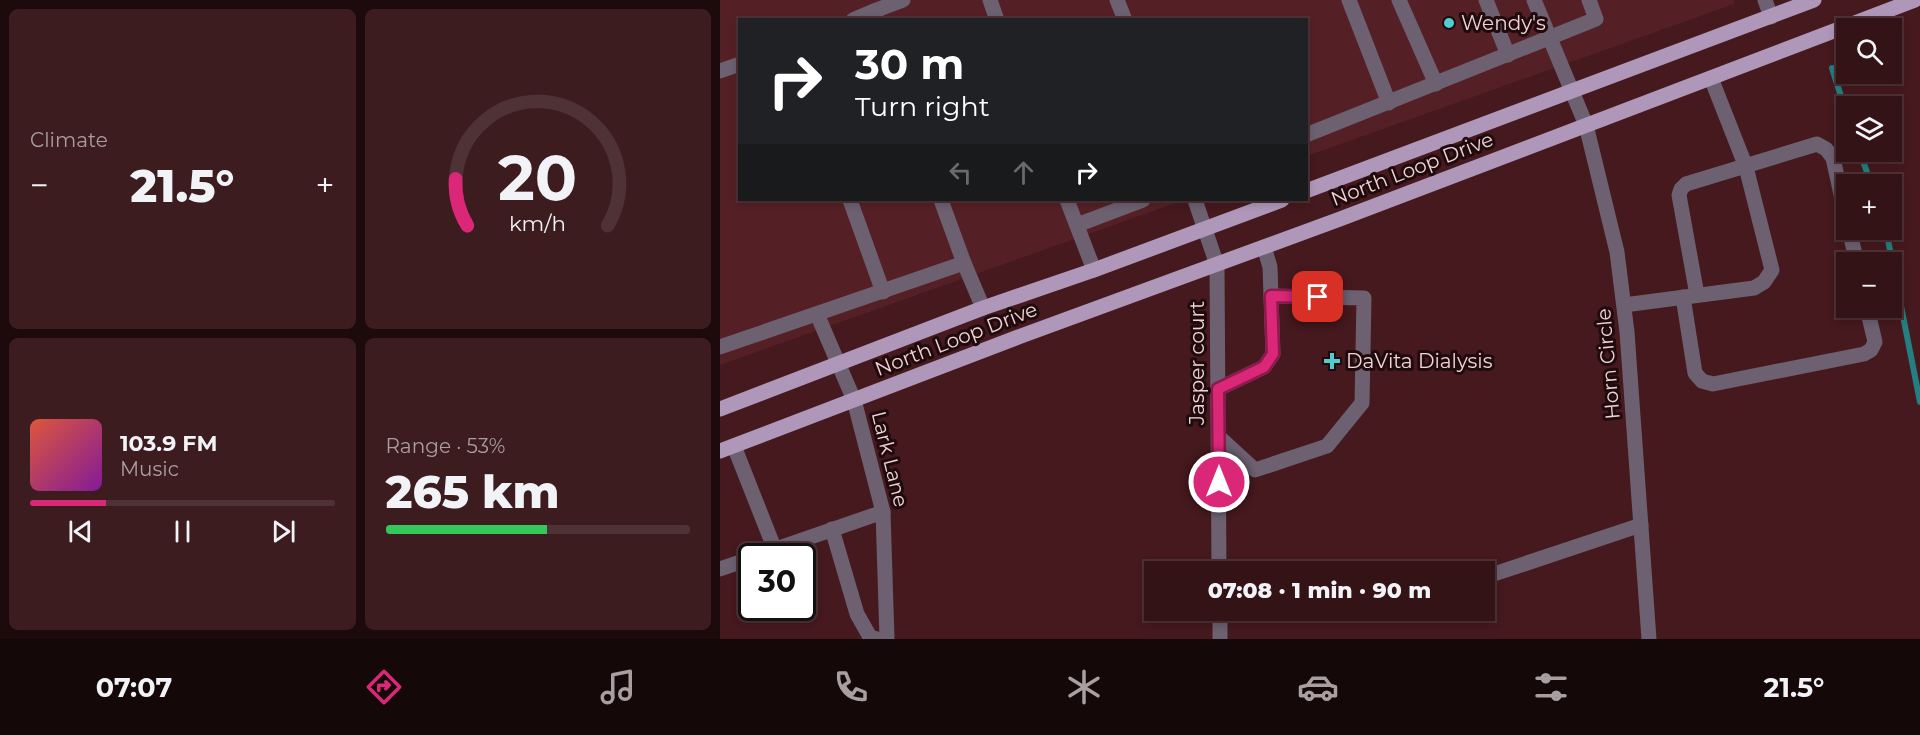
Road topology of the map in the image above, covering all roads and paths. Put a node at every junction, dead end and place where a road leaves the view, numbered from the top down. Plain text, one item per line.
1 (903, 0) edge
2 (990, 0) edge
3 (1117, 0) edge
4 (1349, 0) edge
5 (1400, 0) edge
6 (1486, 0) edge
7 (1534, 0) edge
8 (1589, 0) edge
9 (1765, 0) edge
10 (1814, 0) edge
11 (1915, 0) edge
12 (876, 15) edge
13 (1771, 17) junction
14 (997, 18) edge
15 (1124, 18) edge
16 (1551, 38) junction
17 (1508, 55) junction
18 (738, 65) edge
19 (720, 71) edge
20 (1711, 78) junction
21 (1436, 84) junction
22 (1573, 92) junction
23 (1389, 103) junction
24 (1586, 125) junction
25 (1308, 134) edge
26 (1746, 167) junction
27 (1837, 174) edge
28 (1308, 189) edge
29 (850, 201) edge
30 (941, 201) edge
31 (1067, 201) edge
32 (1140, 201) edge
33 (1195, 201) edge
34 (1279, 201) edge
35 (1077, 225) junction
36 (1206, 228) junction
37 (1263, 247) junction
38 (964, 263) junction
39 (1218, 265) junction
40 (1094, 270) junction
41 (883, 291) junction
42 (1271, 296) junction
43 (1690, 296) junction
44 (1624, 305) junction
45 (983, 308) junction
46 (817, 314) junction
47 (1869, 318) edge
48 (720, 348) edge
49 (840, 364) junction
50 (1218, 389) junction
51 (854, 400) junction
52 (720, 409) edge
53 (1219, 437) junction
54 (727, 449) edge
55 (883, 512) junction
56 (1641, 525) junction
57 (832, 530) junction
58 (773, 543) edge
59 (796, 543) edge
60 (1220, 561) edge
61 (738, 563) edge
62 (720, 569) edge
63 (1495, 574) edge
64 (1220, 621) edge
65 (872, 638) edge
66 (887, 639) edge
67 (1220, 639) edge
68 (1649, 639) edge

1 - 12 street
2 - 14 street
3 - 15 street
4 - 23 street
5 - 21 street
6 - 17 street
7 - 16 street, Horn Circle
8 - 16 street
9 - 13 street
10 - 13 main road, North Loop Drive
11 - 20 main road, North Loop Drive
13 - 22 main road, North Loop Drive
16 - 17 street
16 - 22 street, Horn Circle
17 - 21 street
18 - 19 street
20 - 24 main road, North Loop Drive
20 - 26 street
21 - 23 street
22 - 24 street, Horn Circle
22 - 28 main road, North Loop Drive
23 - 25 street
24 - 37 main road, North Loop Drive
24 - 44 street, Horn Circle
26 - 27 street
26 - 43 street
26 - 43 street
29 - 41 street
30 - 38 street
31 - 35 street
32 - 35 street
33 - 36 street, Jasper court
34 - 36 main road, North Loop Drive
35 - 40 street
36 - 39 street, Jasper court
36 - 40 main road, North Loop Drive
37 - 39 main road, North Loop Drive
37 - 42 street
38 - 41 street
38 - 45 street
39 - 50 street, Jasper court
39 - 51 main road, North Loop Drive
40 - 45 main road, North Loop Drive
41 - 46 street
42 - 50 street
42 - 53 street
43 - 44 street
43 - 47 street
44 - 56 street, Horn Circle
45 - 49 main road, North Loop Drive
46 - 48 street
46 - 49 street, Lark Lane
49 - 51 street, Lark Lane
49 - 52 main road, North Loop Drive
50 - 53 street, Jasper court
51 - 54 main road, North Loop Drive
51 - 55 street, Lark Lane
53 - 60 street, Jasper court
54 - 58 street
55 - 57 street
55 - 66 street, Lark Lane
56 - 63 street
56 - 68 street, Horn Circle
57 - 59 street
57 - 65 street
61 - 62 street
64 - 67 street

